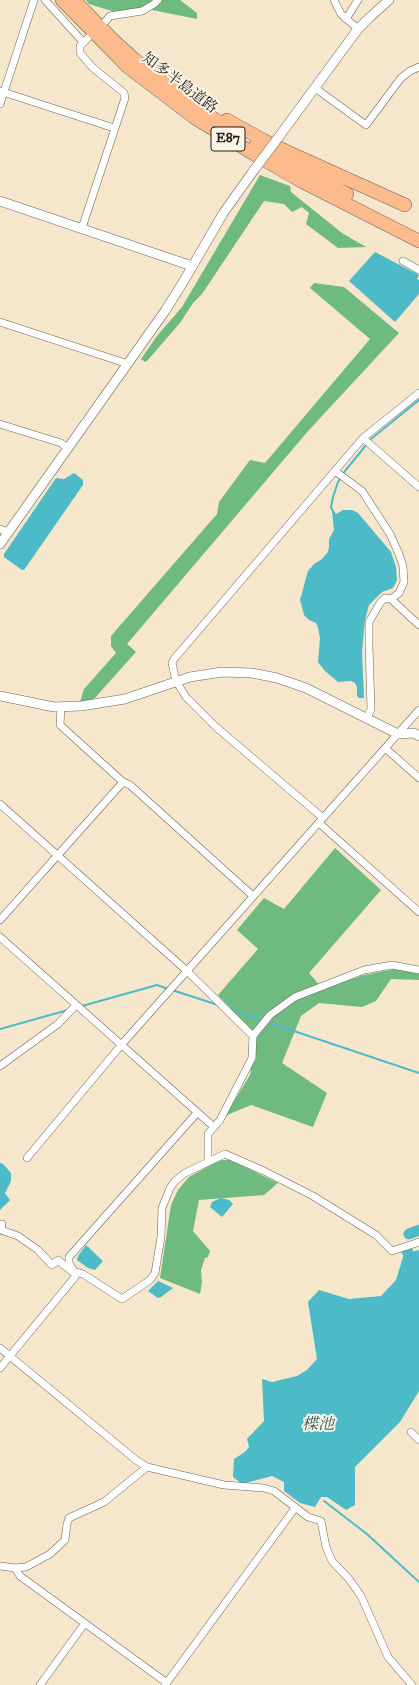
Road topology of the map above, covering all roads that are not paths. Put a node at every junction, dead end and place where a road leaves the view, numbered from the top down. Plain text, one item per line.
1 (34, 0) edge
2 (44, 0) edge
3 (62, 0) edge
4 (74, 0) edge
5 (158, 0) edge
6 (334, 0) edge
7 (358, 0) edge
8 (389, 0) edge
9 (346, 19) junction
10 (103, 24) dead end
11 (358, 30) junction
12 (419, 67) edge
13 (315, 88) junction
14 (172, 89) junction
15 (2, 91) edge
16 (0, 104) edge
17 (114, 128) junction
18 (0, 201) edge
19 (405, 205) dead end
20 (82, 228) junction
21 (419, 231) edge
22 (419, 241) edge
23 (403, 261) dead end
24 (192, 266) junction
25 (419, 270) edge
26 (0, 322) edge
27 (126, 364) junction
28 (419, 393) edge
29 (0, 424) edge
30 (363, 438) junction
31 (67, 448) junction
32 (335, 471) junction
33 (419, 487) edge
34 (4, 531) edge
35 (0, 544) edge
36 (391, 599) junction
37 (419, 625) edge
38 (176, 681) junction
39 (0, 696) edge
40 (61, 707) junction
41 (419, 710) edge
42 (367, 718) junction
43 (398, 734) junction
44 (419, 736) edge
45 (385, 748) junction
46 (419, 778) edge
47 (123, 782) junction
48 (0, 804) edge
49 (321, 820) junction
50 (58, 855) junction
51 (253, 896) junction
52 (419, 912) edge
53 (0, 920) edge
54 (0, 937) edge
55 (419, 970) edge
56 (187, 971) junction
57 (76, 1005) junction
58 (253, 1036) junction
59 (122, 1044) junction
60 (0, 1066) edge
61 (197, 1113) junction
62 (214, 1127) junction
63 (26, 1158) dead end
64 (208, 1162) junction
65 (0, 1224) edge
66 (419, 1242) edge
67 (74, 1271) junction
68 (0, 1348) edge
69 (10, 1356) junction
70 (0, 1368) edge
71 (411, 1432) dead end
72 (419, 1440) edge
73 (147, 1467) junction
74 (295, 1508) junction
75 (0, 1566) edge
76 (16, 1568) junction
77 (85, 1623) junction
78 (166, 1684) edge
79 (40, 1685) edge
80 (412, 1685) edge

1 - 15 street
2 - 17 street
3 - 22 highway, 知多半島道路 / E87
4 - 14 highway, 知多半島道路 / E87
5 - 10 street
6 - 9 street
7 - 9 street
8 - 11 street
9 - 11 street
11 - 13 street
12 - 13 street
13 - 24 street, bridge
14 - 19 highway
14 - 21 highway, 知多半島道路 / E87
15 - 16 street
15 - 17 street
17 - 20 street
18 - 20 street
20 - 24 street
23 - 25 street
24 - 27 street
26 - 27 street
27 - 31 street
28 - 30 street
29 - 31 street
30 - 32 street
30 - 33 street
31 - 34 street
32 - 36 street
32 - 38 street
34 - 35 street
36 - 37 street
36 - 42 street
38 - 40 street
38 - 42 street
38 - 49 street
39 - 40 street
40 - 47 street
41 - 43 street
42 - 43 street
43 - 44 street
43 - 45 street
45 - 46 street
45 - 49 street
47 - 50 street
47 - 51 street
48 - 50 street
49 - 51 street
49 - 52 street
50 - 53 street
50 - 56 street
51 - 56 street
54 - 57 street
55 - 58 street
56 - 58 street
56 - 59 street
57 - 59 street
57 - 60 street
58 - 62 street
59 - 61 street
59 - 63 street
61 - 62 street
61 - 67 street
62 - 64 street
64 - 66 street
64 - 67 street
65 - 67 street
67 - 69 street
68 - 69 street
69 - 70 street
69 - 73 street
71 - 72 street
73 - 74 street
73 - 76 street
74 - 78 street
74 - 80 street
75 - 76 street
76 - 77 street
77 - 78 street
77 - 79 street

